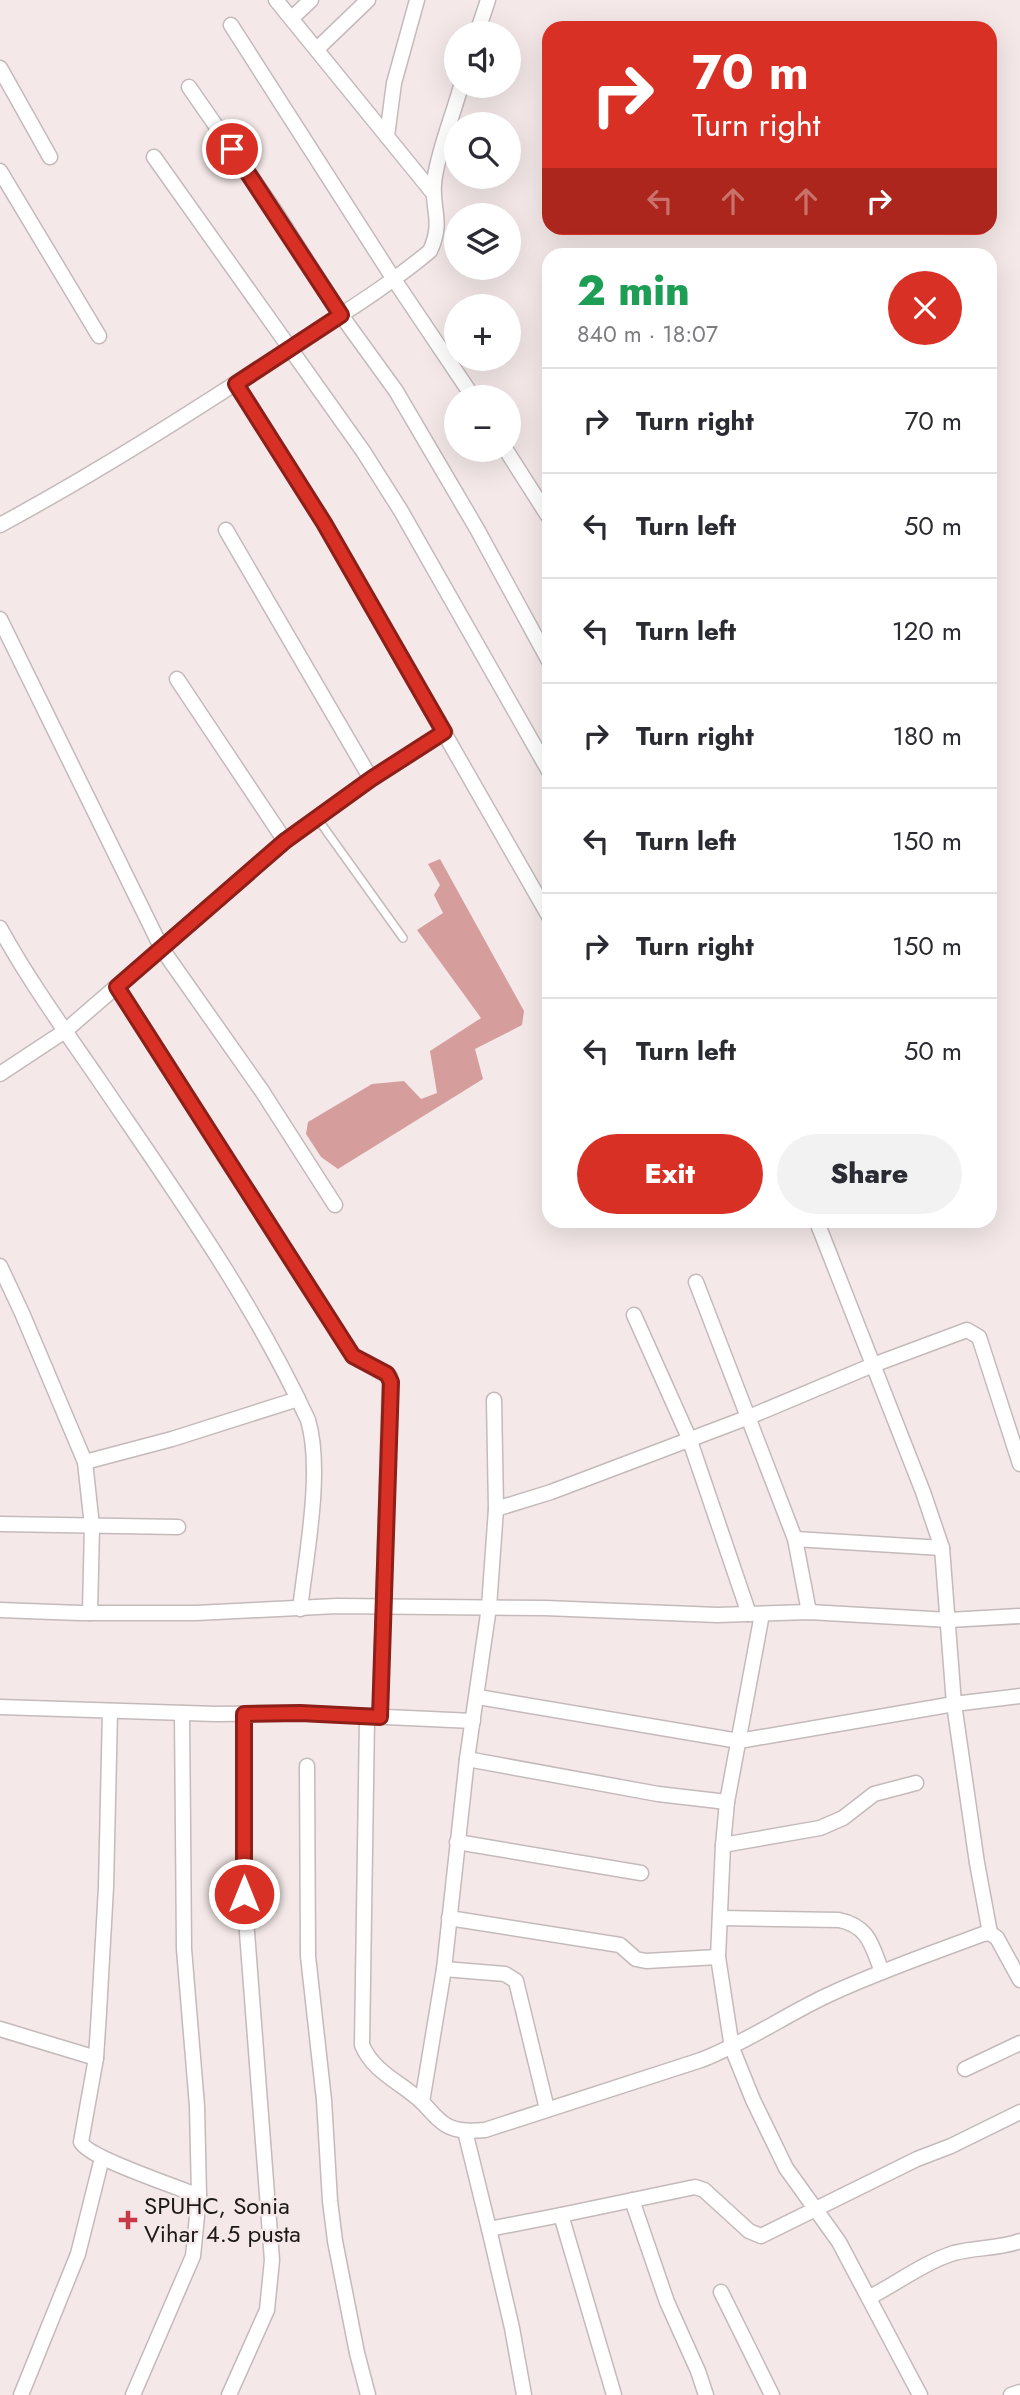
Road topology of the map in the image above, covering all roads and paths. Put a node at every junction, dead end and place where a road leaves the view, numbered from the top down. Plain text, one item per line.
1 (276, 0) edge
2 (312, 0) edge
3 (368, 0) edge
4 (417, 0) edge
5 (488, 0) edge
6 (292, 18) junction
7 (481, 21) edge
8 (231, 25) dead end
9 (317, 49) junction
10 (0, 68) edge
11 (189, 87) dead end
12 (458, 98) edge
13 (387, 136) junction
14 (50, 157) dead end
15 (154, 157) dead end
16 (0, 171) edge
17 (433, 193) junction
18 (393, 278) junction
19 (341, 315) junction
20 (99, 336) dead end
21 (290, 347) junction
22 (236, 384) junction
23 (465, 385) edge
24 (514, 462) edge
25 (542, 506) edge
26 (0, 525) edge
27 (226, 530) dead end
28 (0, 620) edge
29 (542, 648) edge
30 (177, 679) dead end
31 (444, 732) junction
32 (542, 759) edge
33 (371, 779) junction
34 (317, 817) junction
35 (285, 841) junction
36 (542, 904) edge
37 (0, 928) edge
38 (403, 938) dead end
39 (162, 949) junction
40 (117, 987) junction
41 (65, 1031) junction
42 (0, 1074) edge
43 (335, 1205) dead end
44 (819, 1228) edge
45 (0, 1266) edge
46 (696, 1282) dead end
47 (634, 1315) dead end
48 (873, 1365) junction
49 (298, 1399) junction
50 (494, 1400) dead end
51 (749, 1417) junction
52 (689, 1438) junction
53 (85, 1462) junction
54 (1020, 1464) edge
55 (496, 1509) junction
56 (0, 1524) edge
57 (92, 1526) junction
58 (177, 1527) dead end
59 (795, 1539) junction
60 (942, 1548) junction
61 (383, 1607) junction
62 (489, 1607) junction
63 (300, 1609) junction
64 (0, 1610) edge
65 (809, 1612) junction
66 (90, 1613) junction
67 (755, 1614) junction
68 (1020, 1616) edge
69 (949, 1620) junction
70 (1020, 1696) edge
71 (478, 1697) junction
72 (954, 1704) junction
73 (0, 1707) edge
74 (110, 1711) junction
75 (182, 1713) junction
76 (244, 1714) junction
77 (374, 1717) junction
78 (473, 1721) junction
79 (739, 1741) junction
80 (467, 1759) junction
81 (307, 1766) dead end
82 (916, 1783) dead end
83 (727, 1802) junction
84 (457, 1842) junction
85 (723, 1845) junction
86 (641, 1873) dead end
87 (449, 1918) junction
88 (720, 1918) junction
89 (990, 1933) junction
90 (718, 1958) junction
91 (444, 1969) junction
92 (882, 1972) junction
93 (1020, 1980) edge
94 (0, 2029) edge
95 (1020, 2043) edge
96 (732, 2048) junction
97 (96, 2057) junction
98 (965, 2069) dead end
99 (422, 2102) junction
100 (547, 2109) junction
101 (1020, 2112) edge
102 (465, 2131) junction
103 (102, 2158) junction
104 (199, 2196) junction
105 (632, 2200) junction
106 (816, 2211) junction
107 (561, 2215) junction
108 (489, 2229) junction
109 (1020, 2241) edge
110 (721, 2292) dead end
111 (870, 2297) junction
112 (1020, 2392) edge
113 (21, 2395) edge
114 (132, 2395) edge
115 (229, 2395) edge
116 (368, 2395) edge
117 (524, 2395) edge
118 (614, 2395) edge
119 (706, 2395) edge
120 (772, 2395) edge
121 (920, 2395) edge
122 (1011, 2395) edge

1 - 6 street
2 - 6 street
3 - 9 street
4 - 13 street
5 - 7 street
6 - 9 street
8 - 18 street
9 - 13 street
10 - 14 street
11 - 19 street
12 - 17 street
13 - 17 street
15 - 21 street
16 - 20 street
17 - 18 street
18 - 19 street
18 - 23 street
19 - 21 street
19 - 29 street
21 - 22 street
21 - 32 street
22 - 26 street
22 - 31 street
24 - 25 street
27 - 33 street
28 - 39 street
30 - 35 street
31 - 33 street
31 - 36 street
33 - 34 street
34 - 35 street
34 - 38 lane
35 - 39 street
37 - 41 street
39 - 40 street
39 - 43 street
40 - 41 street
40 - 61 street
41 - 42 street
41 - 49 street
44 - 48 street
45 - 53 street
46 - 51 street
47 - 52 street
48 - 51 street
48 - 54 street
48 - 60 street
49 - 53 street
49 - 63 street
50 - 55 street
51 - 52 street
51 - 59 street
52 - 55 street
52 - 67 street
53 - 57 street
55 - 62 street
56 - 57 street
57 - 58 street
57 - 66 street
59 - 60 street
59 - 65 street
60 - 69 street
61 - 62 street
61 - 63 street
61 - 77 street
62 - 67 street
62 - 71 street
63 - 66 street
64 - 66 street
65 - 67 street
65 - 69 street
67 - 79 street
68 - 69 street
69 - 72 street
70 - 72 street
71 - 78 street
71 - 79 street
72 - 79 street
72 - 89 street
73 - 74 street
74 - 75 street
74 - 97 street
75 - 76 street
75 - 104 street
76 - 77 street
76 - 115 street
77 - 78 street
77 - 99 street
78 - 80 street
79 - 83 street
80 - 83 street
80 - 84 street
81 - 116 street
82 - 85 street
83 - 85 street
84 - 86 street
84 - 87 street
85 - 88 street
87 - 90 street
87 - 91 street
88 - 90 street
88 - 92 street
89 - 92 street
89 - 93 street
90 - 96 street
91 - 99 street
91 - 100 street
92 - 96 street
94 - 97 street
95 - 98 street
96 - 100 street
96 - 106 street
97 - 103 street
99 - 102 street
100 - 102 street
101 - 106 street
102 - 108 street
103 - 104 street
103 - 113 street
104 - 114 street
105 - 106 street
105 - 107 street
105 - 119 street
106 - 111 street
107 - 108 street
107 - 118 street
108 - 117 street
109 - 111 street
110 - 120 street
111 - 121 street
112 - 122 street

